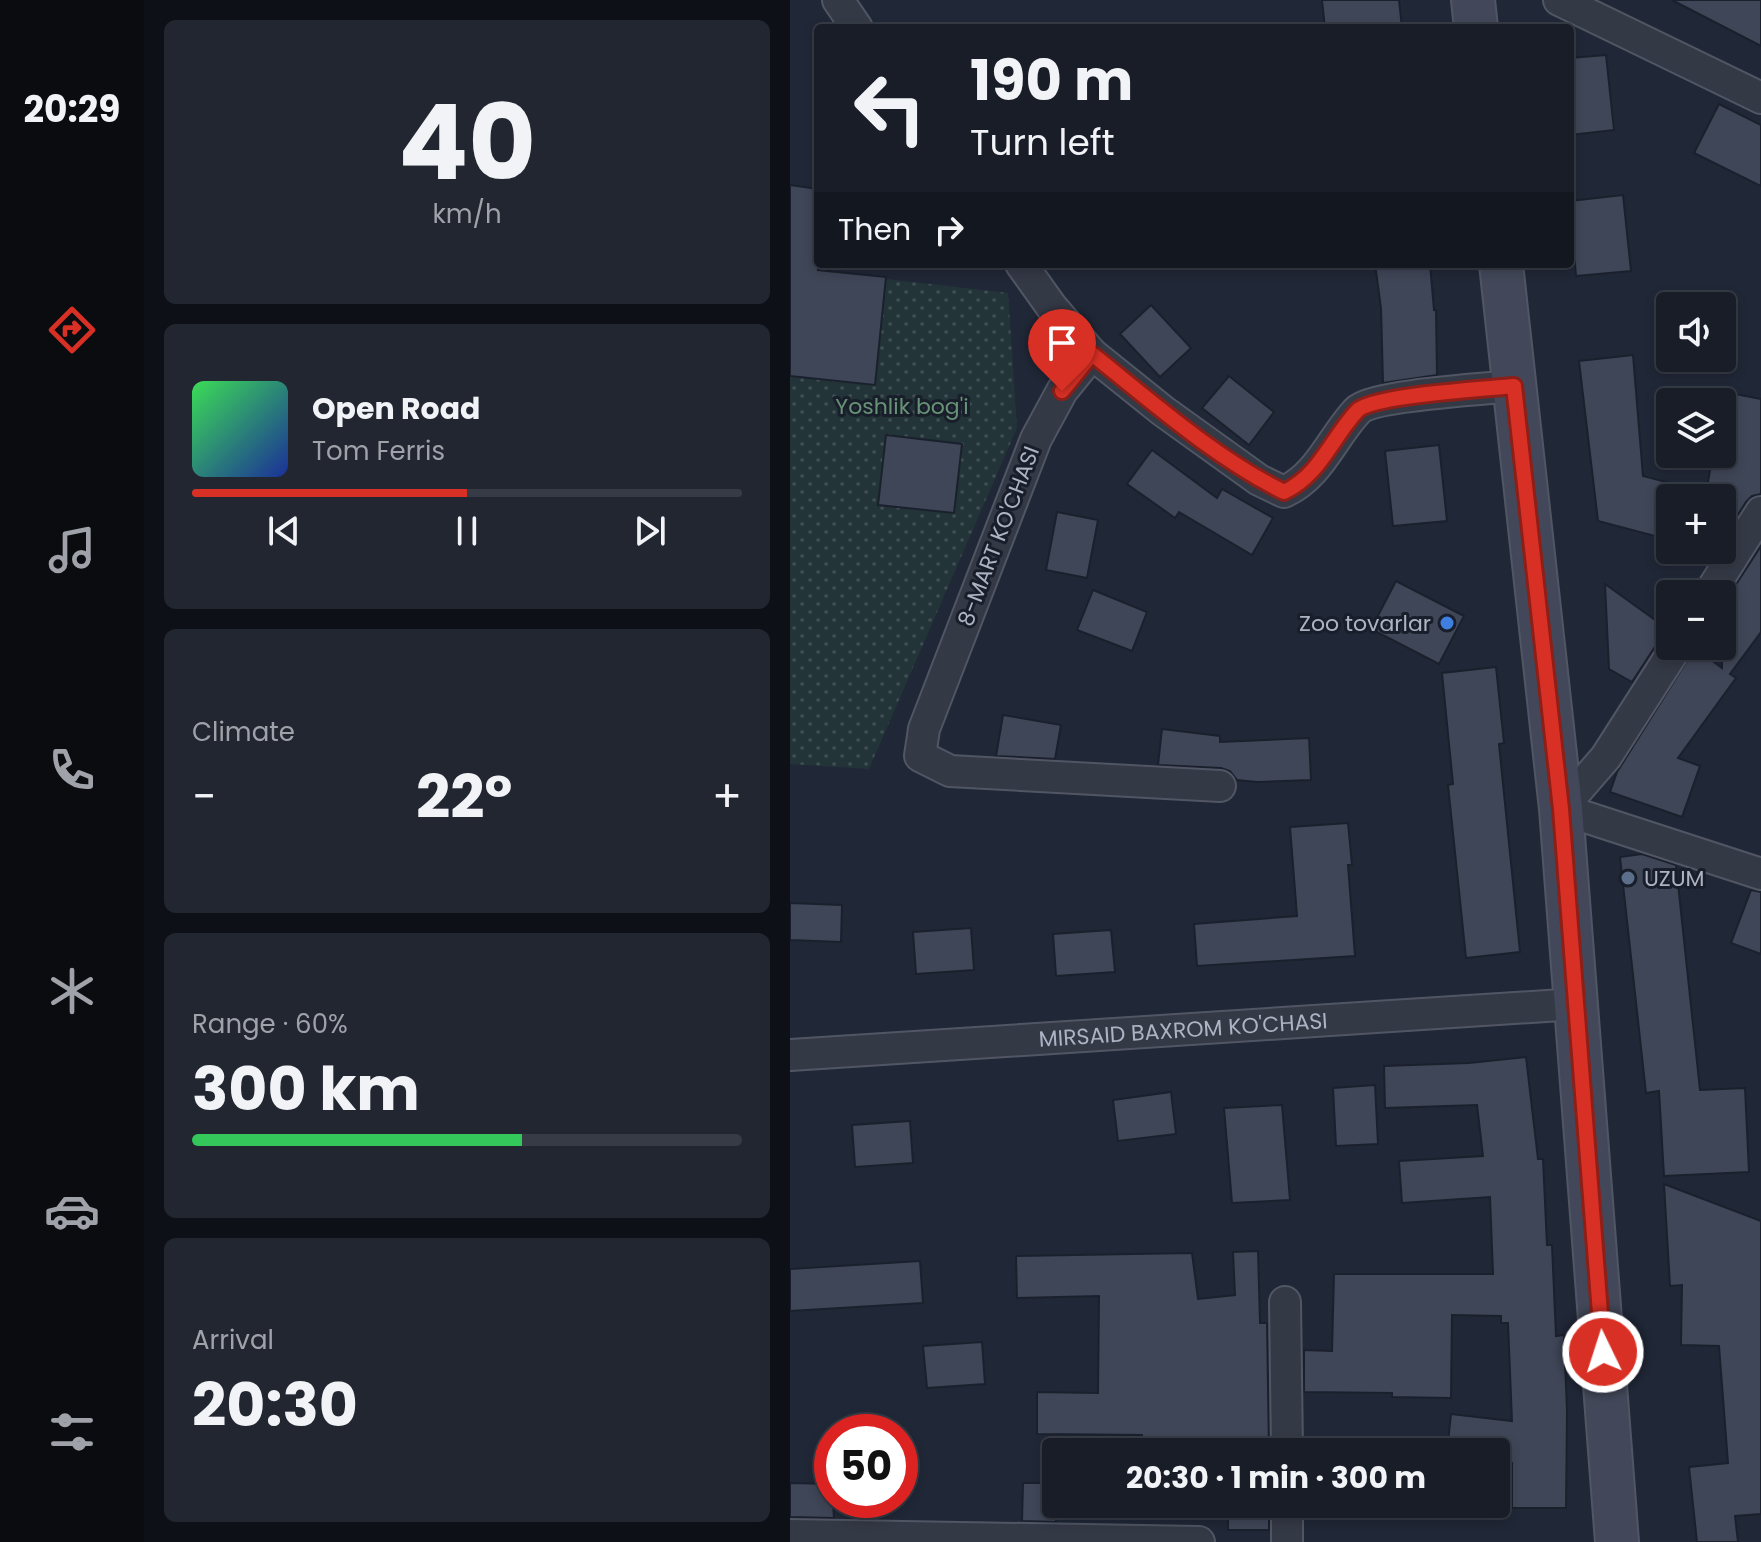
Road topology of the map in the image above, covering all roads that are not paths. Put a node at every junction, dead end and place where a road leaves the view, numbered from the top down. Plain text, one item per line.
1 (838, 0) edge
2 (1473, 0) edge
3 (1559, 0) edge
4 (854, 24) edge
5 (1476, 24) edge
6 (1761, 98) edge
7 (1024, 268) edge
8 (1501, 268) edge
9 (1092, 354) junction
10 (1514, 386) junction
11 (1761, 512) edge
12 (1718, 580) edge
13 (1668, 660) edge
14 (1220, 786) dead end
15 (1561, 809) junction
16 (1761, 874) edge
17 (1577, 1004) junction
18 (790, 1055) edge
19 (1285, 1302) dead end
20 (1287, 1438) edge
21 (1287, 1518) edge
22 (790, 1535) edge
23 (1199, 1542) edge
24 (1287, 1542) edge
25 (1617, 1542) edge

1 - 4 street
2 - 5 main road
3 - 6 street
7 - 9 street
8 - 10 main road
9 - 10 street
9 - 14 street, 8-MART KO'CHASI
10 - 15 main road
11 - 12 street
13 - 15 street
15 - 16 street
15 - 17 main road
17 - 18 street, MIRSAID BAXROM KO'CHASI
17 - 25 main road
19 - 20 street
21 - 24 street
22 - 23 street

